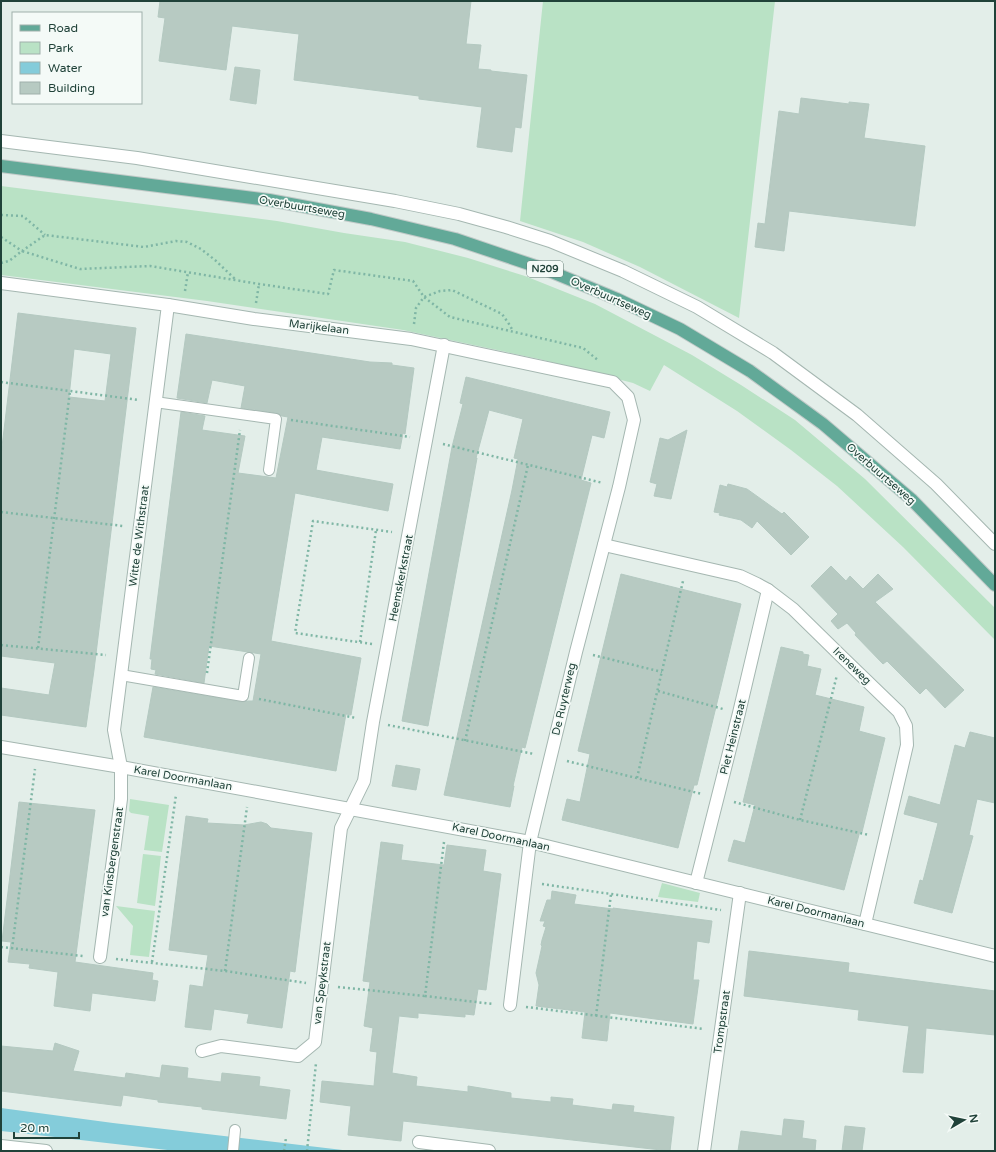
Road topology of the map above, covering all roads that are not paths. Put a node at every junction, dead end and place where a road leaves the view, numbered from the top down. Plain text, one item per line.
1 (1, 141) edge
2 (1, 166) edge
3 (1, 283) edge
4 (168, 305) junction
5 (444, 345) junction
6 (628, 398) joint
7 (155, 402) junction
8 (269, 470) dead end
9 (995, 544) edge
10 (604, 545) junction
11 (995, 585) edge
12 (768, 590) junction
13 (249, 658) dead end
14 (121, 675) junction
15 (1, 747) edge
16 (121, 767) junction
17 (350, 808) junction
18 (530, 842) junction
19 (696, 882) junction
20 (740, 893) junction
21 (865, 924) junction
22 (995, 956) edge
23 (100, 957) road end
24 (510, 1006) dead end
25 (202, 1051) dead end
26 (236, 1130) dead end
27 (419, 1142) dead end
28 (1, 1146) edge
29 (46, 1151) edge
30 (233, 1151) edge
31 (489, 1151) edge
32 (704, 1151) edge

1 - 9 street, Overbuurtseweg
2 - 11 main road, Overbuurtseweg / N209
3 - 4 street, Marijkelaan
4 - 5 street, Marijkelaan
4 - 7 street, Witte de Withstraat
5 - 6 street, Marijkelaan
5 - 17 street, Heemskerkstraat
6 - 10 street, De Ruyterweg
7 - 8 lane
7 - 14 street, Witte de Withstraat
10 - 12 street, Ireneweg
10 - 18 street, De Ruyterweg
12 - 19 street, Piet Heinstraat
12 - 21 street, Ireneweg
13 - 14 lane
14 - 16 street, Witte de Withstraat
15 - 16 street, Karel Doormanlaan
16 - 17 street, Karel Doormanlaan
16 - 23 street, van Kinsbergenstraat
17 - 18 street, Karel Doormanlaan
17 - 25 street, van Speykstraat
18 - 19 street, Karel Doormanlaan
18 - 24 street, De Ruyterweg
19 - 20 street, Karel Doormanlaan
20 - 21 street, Karel Doormanlaan
20 - 32 street, Trompstraat
21 - 22 street, Karel Doormanlaan
26 - 30 lane
27 - 31 street
28 - 29 street

